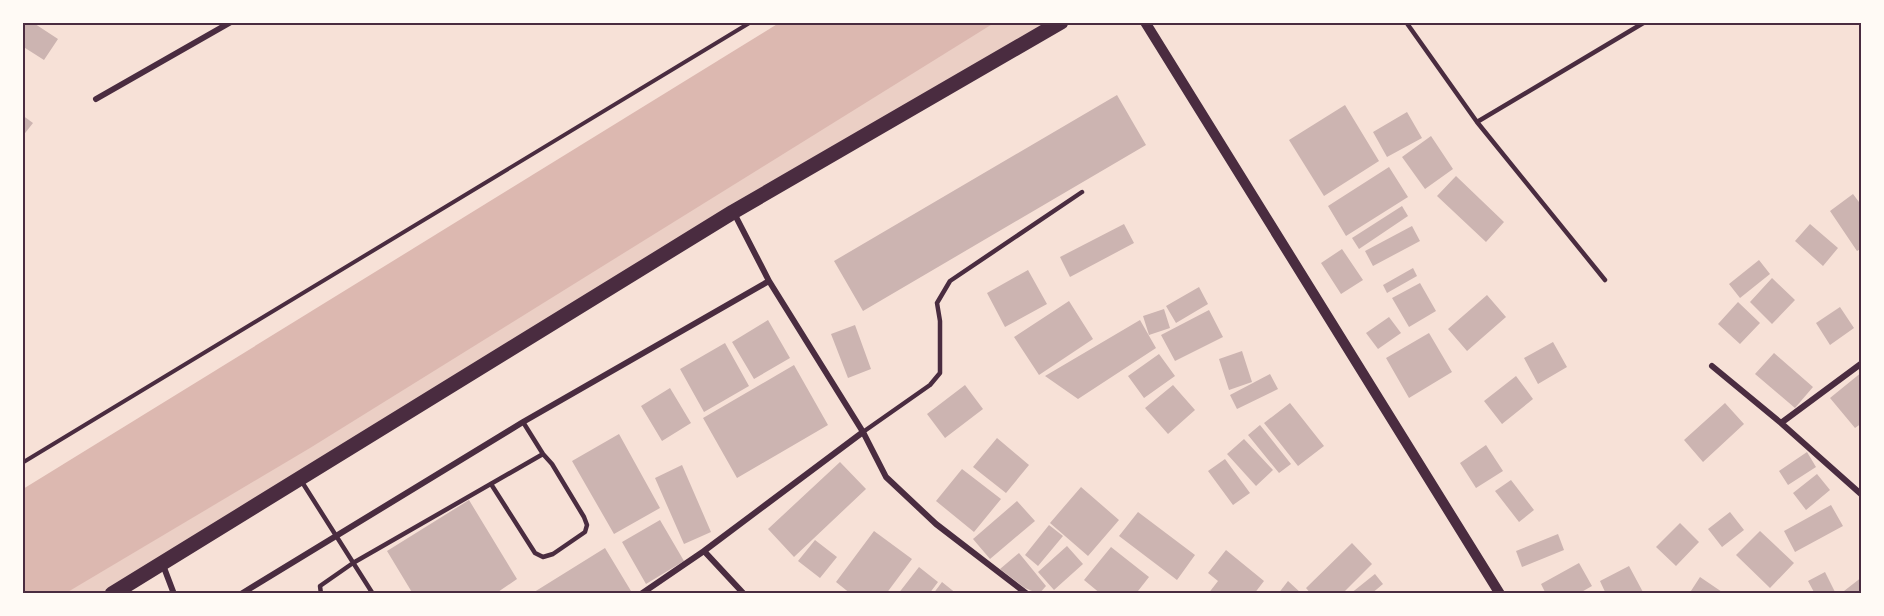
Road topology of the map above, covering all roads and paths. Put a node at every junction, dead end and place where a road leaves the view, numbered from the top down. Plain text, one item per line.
1 (231, 22) edge
2 (750, 22) edge
3 (1061, 22) edge
4 (1145, 22) edge
5 (1406, 22) edge
6 (1645, 22) edge
7 (96, 99) dead end
8 (1478, 122) junction
9 (1082, 192) dead end
10 (733, 212) junction
11 (769, 280) junction
12 (1605, 280) dead end
13 (1862, 363) edge
14 (1712, 366) dead end
15 (523, 422) junction
16 (1781, 423) junction
17 (863, 432) junction
18 (543, 454) junction
19 (22, 462) edge
20 (299, 478) junction
21 (491, 484) junction
22 (1862, 495) edge
23 (335, 538) junction
24 (704, 551) junction
25 (353, 563) junction
26 (163, 565) junction
27 (112, 594) edge
28 (174, 594) edge
29 (241, 594) edge
30 (321, 594) edge
31 (373, 594) edge
32 (641, 594) edge
33 (744, 594) edge
34 (1027, 594) edge
35 (1500, 594) edge

1 - 7 street
2 - 19 path
3 - 10 main road
4 - 35 street
5 - 8 lane
6 - 8 lane
8 - 12 lane
9 - 17 lane
10 - 11 street
10 - 20 main road
11 - 15 street
11 - 17 street
13 - 16 street
14 - 16 street
15 - 18 lane
15 - 23 street
16 - 22 street
17 - 24 street
17 - 34 street
18 - 21 lane
18 - 21 lane
20 - 23 lane
20 - 26 main road
21 - 25 lane
23 - 25 lane
23 - 29 street
24 - 32 street
24 - 33 street
25 - 30 lane
25 - 31 lane
26 - 27 main road
26 - 28 street

